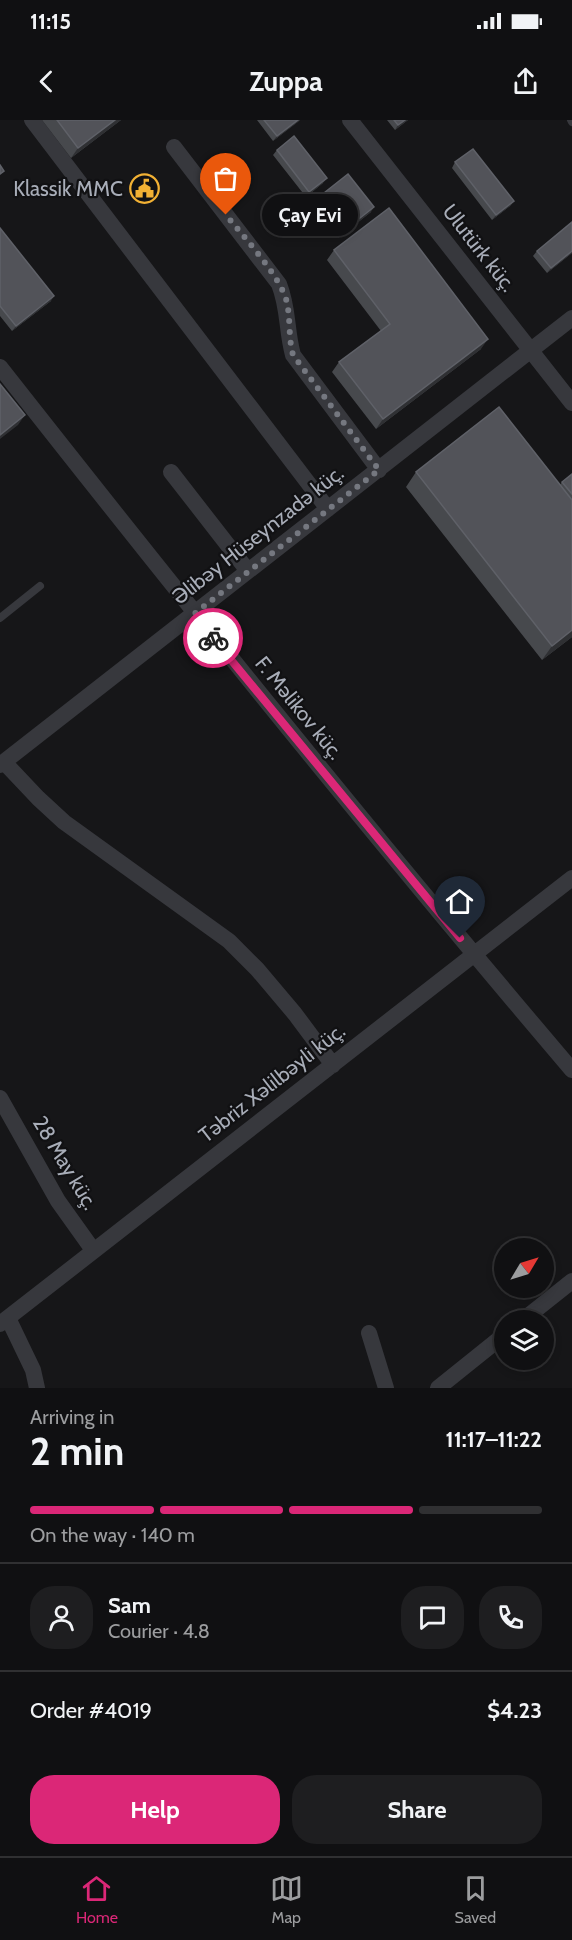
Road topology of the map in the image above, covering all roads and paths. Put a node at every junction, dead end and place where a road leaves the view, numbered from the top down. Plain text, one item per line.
1 (32, 120) edge
2 (350, 120) edge
3 (174, 147) dead end
4 (572, 318) edge
5 (531, 351) junction
6 (0, 367) edge
7 (572, 403) edge
8 (379, 470) junction
9 (171, 472) dead end
10 (328, 509) junction
11 (248, 572) junction
12 (40, 586) dead end
13 (194, 614) junction
14 (0, 618) edge
15 (2, 763) edge
16 (572, 878) edge
17 (474, 956) junction
18 (333, 1065) junction
19 (572, 1070) edge
20 (0, 1098) edge
21 (93, 1250) junction
22 (572, 1281) edge
23 (536, 1310) edge
24 (4, 1321) edge
25 (369, 1333) dead end
26 (494, 1343) edge
27 (37, 1388) edge
28 (386, 1388) edge
29 (438, 1388) edge

1 - 10 street
2 - 5 street, Ulutürk küç.
3 - 8 street
4 - 5 street, Əlibəy Hüseynzadə küç.
5 - 7 street, Ulutürk küç.
5 - 8 street, Əlibəy Hüseynzadə küç.
6 - 13 street, F. Məlikov küç.
8 - 10 street, Əlibəy Hüseynzadə küç.
9 - 11 street
10 - 11 street, Əlibəy Hüseynzadə küç.
11 - 13 street, Əlibəy Hüseynzadə küç.
12 - 14 lane
13 - 15 street, Əlibəy Hüseynzadə küç.
13 - 17 street, F. Məlikov küç.
15 - 18 street
16 - 17 street, Təbriz Xəlilbəyli küç.
17 - 18 street, Təbriz Xəlilbəyli küç.
17 - 19 street, F. Məlikov küç.
18 - 21 street, Təbriz Xəlilbəyli küç.
20 - 21 street, 28 May küç.
21 - 24 street, Təbriz Xəlilbəyli küç.
22 - 23 street
24 - 27 street
25 - 28 street
26 - 29 street

